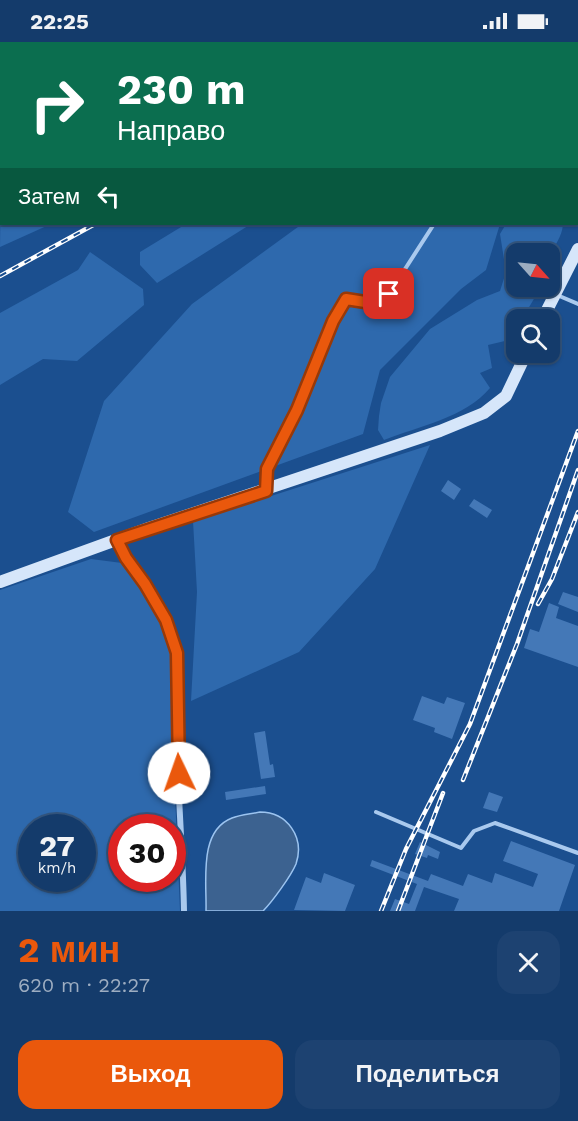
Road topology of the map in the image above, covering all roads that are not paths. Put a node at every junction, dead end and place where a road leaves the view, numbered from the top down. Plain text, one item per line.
1 (433, 225) edge
2 (578, 249) edge
3 (560, 283) edge
4 (560, 296) edge
5 (578, 304) edge
6 (522, 363) edge
7 (266, 491) junction
8 (117, 540) junction
9 (0, 582) edge
10 (376, 812) dead end
11 (578, 854) edge
12 (184, 911) edge

1 - 7 lane
2 - 3 street
4 - 5 lane
6 - 7 street
7 - 8 street
8 - 9 street
8 - 12 street
10 - 11 lane

